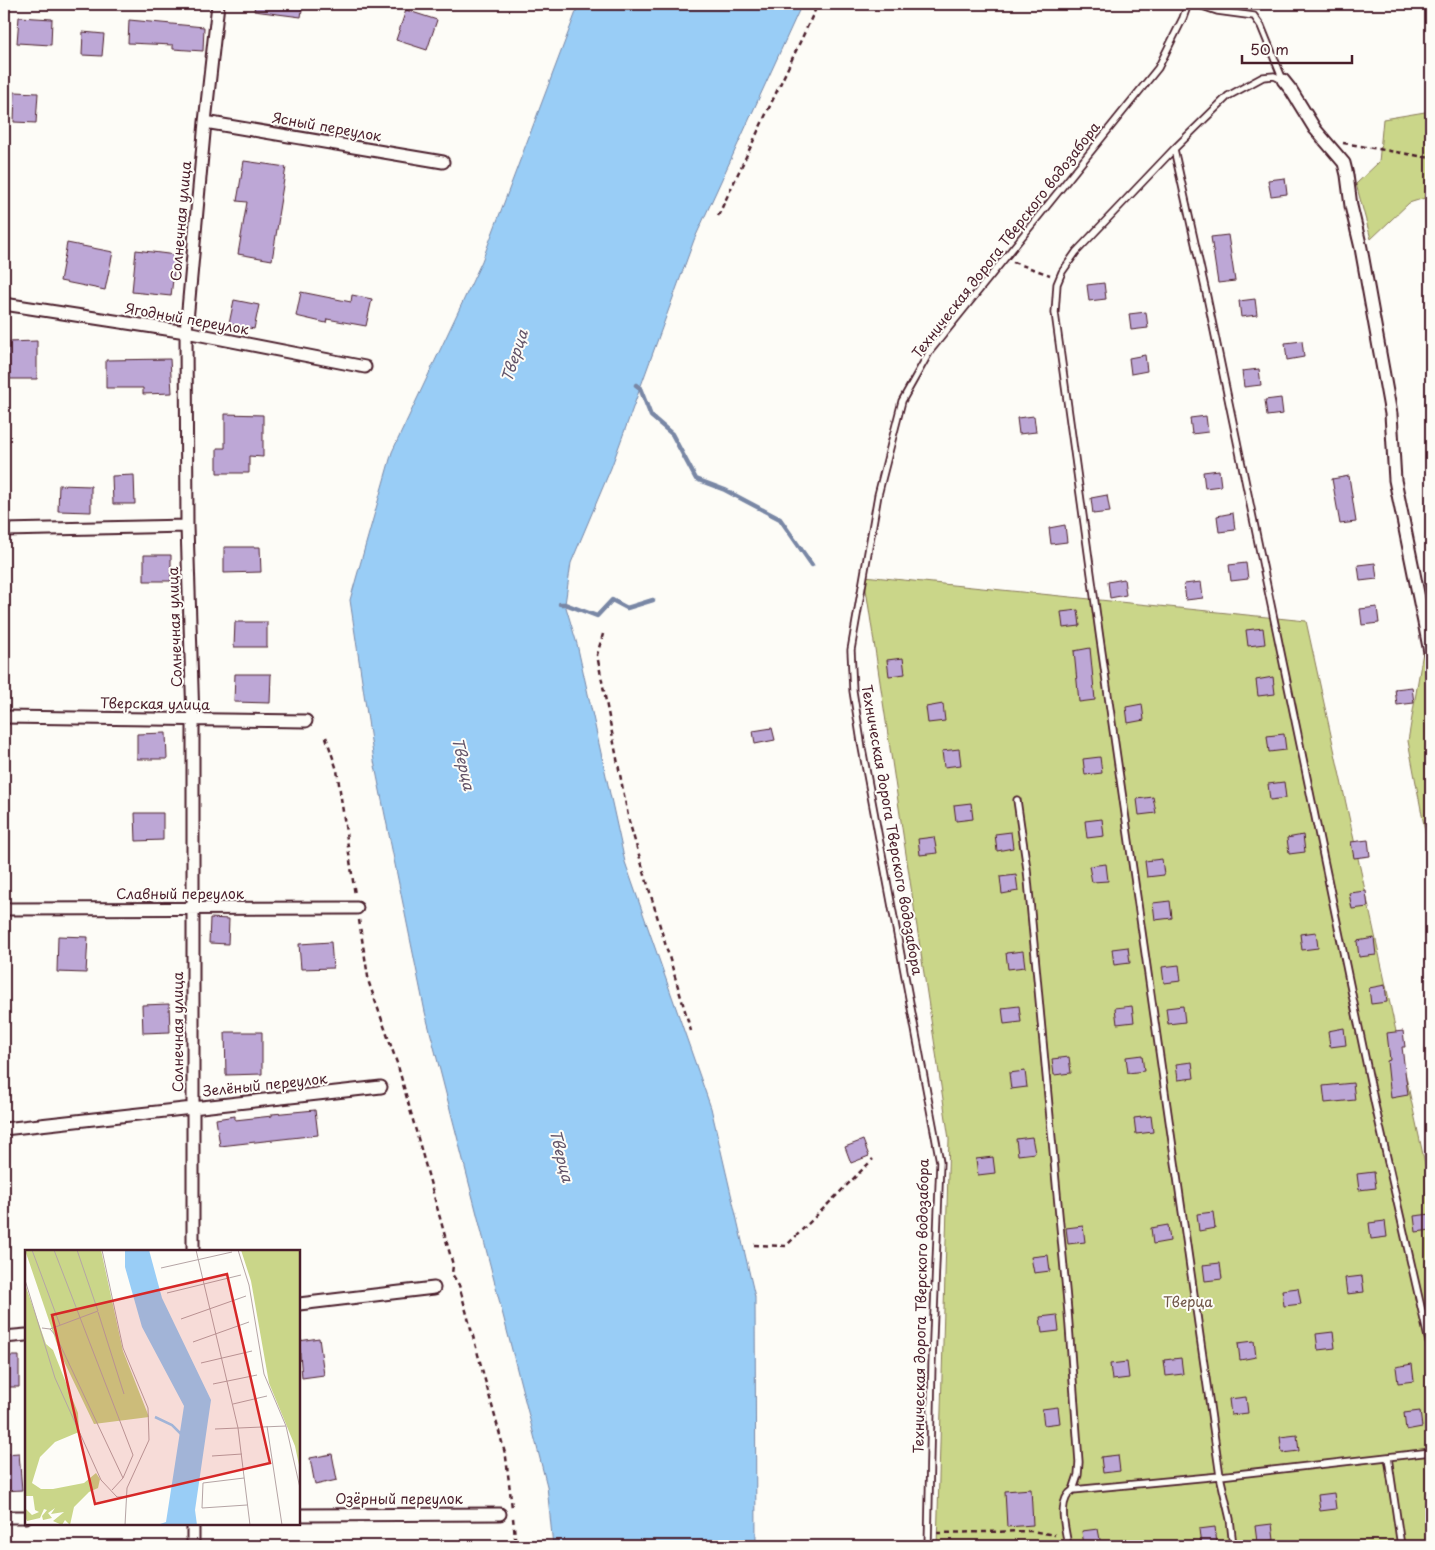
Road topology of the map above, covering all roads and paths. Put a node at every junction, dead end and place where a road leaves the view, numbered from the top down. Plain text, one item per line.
1 (218, 4) edge
2 (818, 4) edge
3 (1188, 4) edge
4 (1196, 4) edge
5 (1283, 80) junction
6 (205, 122) junction
7 (1324, 139) junction
8 (1174, 149) junction
9 (1431, 158) edge
10 (444, 162) dead end
11 (718, 216) dead end
12 (1004, 259) junction
13 (1059, 278) junction
14 (4, 304) edge
15 (186, 332) junction
16 (365, 367) dead end
17 (187, 526) junction
18 (4, 530) edge
19 (603, 634) dead end
20 (1431, 657) edge
21 (4, 717) edge
22 (193, 720) junction
23 (306, 721) dead end
24 (326, 737) dead end
25 (1017, 800) dead end
26 (357, 908) junction
27 (4, 909) edge
28 (193, 909) junction
29 (691, 1031) dead end
30 (381, 1087) dead end
31 (193, 1108) junction
32 (4, 1129) edge
33 (873, 1159) dead end
34 (754, 1245) dead end
35 (193, 1250) edge
36 (434, 1288) dead end
37 (300, 1304) edge
38 (25, 1335) edge
39 (4, 1337) edge
40 (1431, 1351) edge
41 (1431, 1452) edge
42 (1388, 1457) junction
43 (1220, 1476) junction
44 (1073, 1490) junction
45 (500, 1514) dead end
46 (300, 1515) edge
47 (4, 1517) edge
48 (25, 1517) edge
49 (193, 1525) edge
50 (1067, 1533) junction
51 (928, 1535) junction
52 (193, 1546) edge
53 (516, 1546) edge
54 (928, 1546) edge
55 (1068, 1546) edge
56 (1233, 1546) edge
57 (1401, 1546) edge

1 - 6 street, Солнечная улица
2 - 11 path
3 - 12 lane, Техническая дорога Тверского водозабора
4 - 5 lane
5 - 7 street
5 - 8 lane
6 - 10 street, Ясный переулок
6 - 15 street, Солнечная улица
7 - 9 path
7 - 20 street
8 - 13 lane
8 - 40 lane
12 - 13 path
12 - 51 lane, Техническая дорога Тверского водозабора
13 - 43 lane
14 - 15 street, Ягодный переулок
15 - 16 street, Ягодный переулок
15 - 17 street, Солнечная улица
17 - 18 street
17 - 22 street, Солнечная улица
19 - 29 path
21 - 22 street, Тверская улица
22 - 23 street, Тверская улица
22 - 28 street, Солнечная улица
24 - 26 path
25 - 44 lane
26 - 28 street, Славный переулок
26 - 53 path
27 - 28 street, Славный переулок
28 - 31 street, Солнечная улица
30 - 31 street, Зелёный переулок
31 - 32 street, Зелёный переулок
31 - 35 street, Солнечная улица
33 - 34 path
36 - 37 street
38 - 39 street
41 - 42 lane
42 - 43 lane
42 - 57 lane
43 - 44 lane
43 - 56 lane
44 - 50 lane
45 - 46 street, Озёрный переулок
47 - 48 street
49 - 52 street
50 - 51 path
50 - 55 lane
51 - 54 lane, Техническая дорога Тверского водозабора

